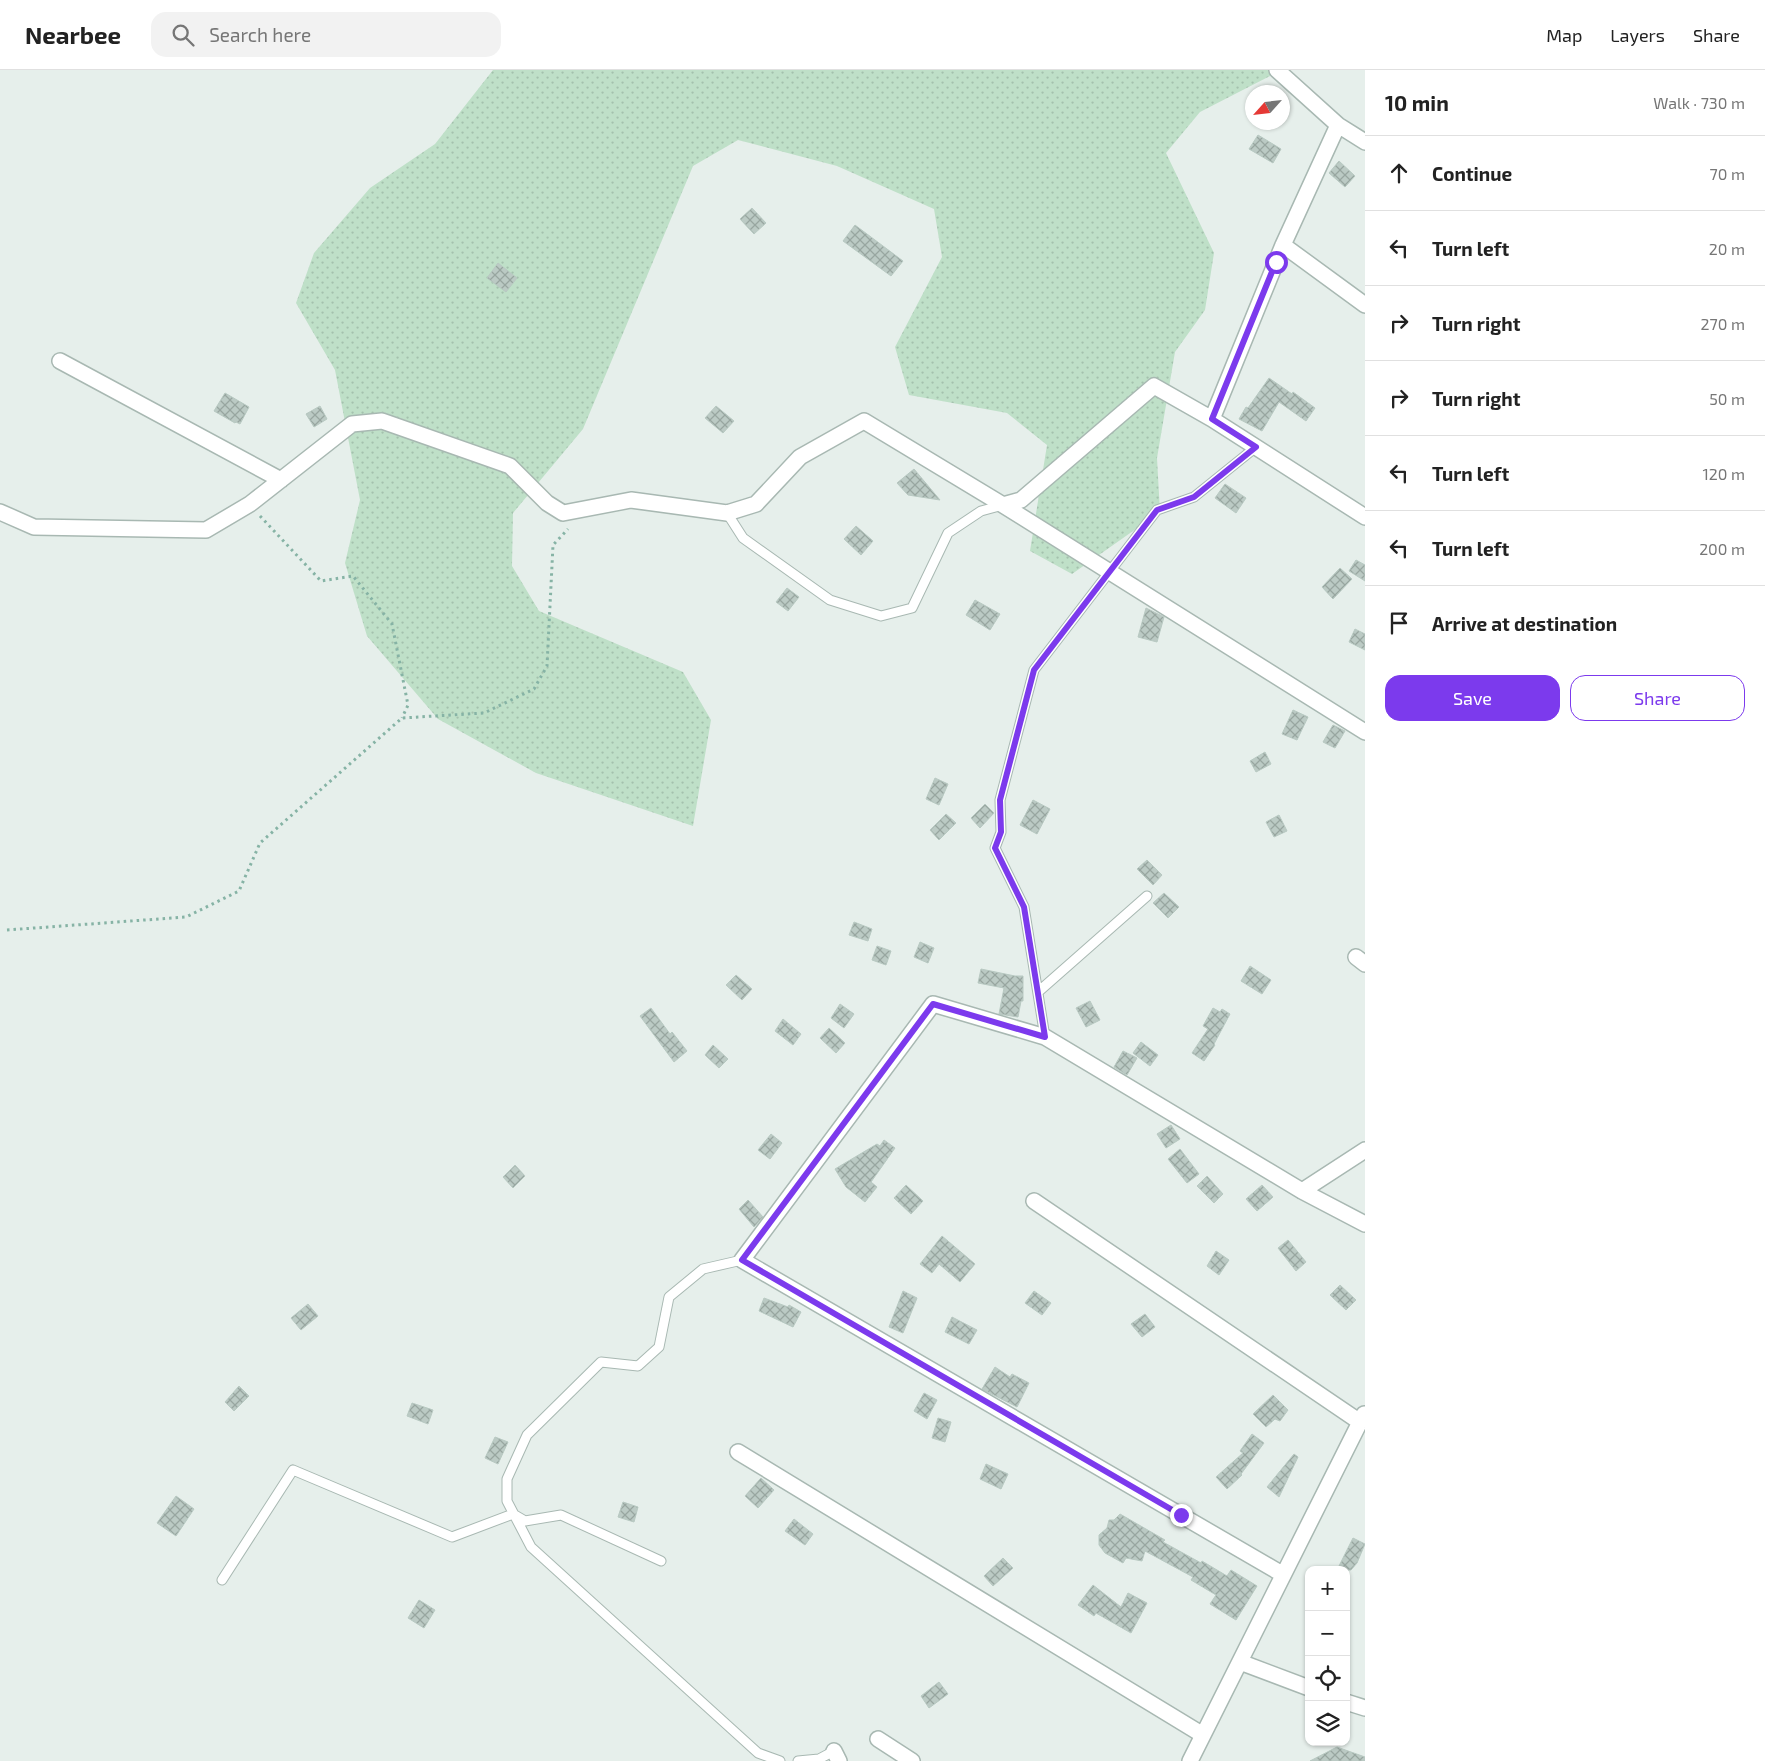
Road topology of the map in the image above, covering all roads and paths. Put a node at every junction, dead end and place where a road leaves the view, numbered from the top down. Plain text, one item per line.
1 (1277, 70) edge
2 (1338, 125) junction
3 (1365, 142) edge
4 (1283, 245) junction
5 (1365, 305) edge
6 (60, 361) dead end
7 (1212, 419) junction
8 (1256, 447) junction
9 (280, 480) junction
10 (250, 504) junction
11 (1004, 505) junction
12 (588, 508) junction
13 (0, 512) edge
14 (727, 512) junction
15 (1365, 517) edge
16 (1110, 572) junction
17 (402, 718) junction
18 (1365, 732) edge
19 (1147, 896) dead end
20 (7, 930) dead end
21 (1038, 992) junction
22 (1045, 1037) junction
23 (1365, 1150) edge
24 (1302, 1191) junction
25 (1034, 1201) dead end
26 (1365, 1224) edge
27 (742, 1260) junction
28 (1363, 1418) edge
29 (738, 1452) dead end
30 (513, 1514) junction
31 (661, 1561) dead end
32 (1282, 1574) junction
33 (222, 1580) dead end
34 (1240, 1662) junction
35 (1305, 1686) edge
36 (1350, 1703) edge
37 (1365, 1708) edge
38 (1203, 1735) junction
39 (878, 1739) dead end
40 (836, 1756) edge
41 (780, 1761) edge
42 (798, 1761) edge
43 (912, 1761) edge
44 (1190, 1761) edge

1 - 2 street
2 - 3 street
2 - 4 street
4 - 5 street
4 - 7 street
6 - 9 street
7 - 8 street
7 - 11 street
8 - 15 street
8 - 16 lane
9 - 10 street
9 - 12 street
10 - 13 street
10 - 17 path
11 - 14 street
11 - 14 lane
11 - 16 street
12 - 14 street
12 - 17 path
16 - 18 street
16 - 21 lane
17 - 20 path
19 - 21 lane
21 - 22 lane
22 - 24 street
22 - 27 street
23 - 24 street
24 - 26 street
25 - 28 street
27 - 30 lane
27 - 32 street
28 - 32 street
29 - 38 street
30 - 31 lane
30 - 33 lane
30 - 41 lane
32 - 34 street
34 - 35 street
34 - 38 street
36 - 37 street
38 - 44 street
39 - 43 street
40 - 42 lane

